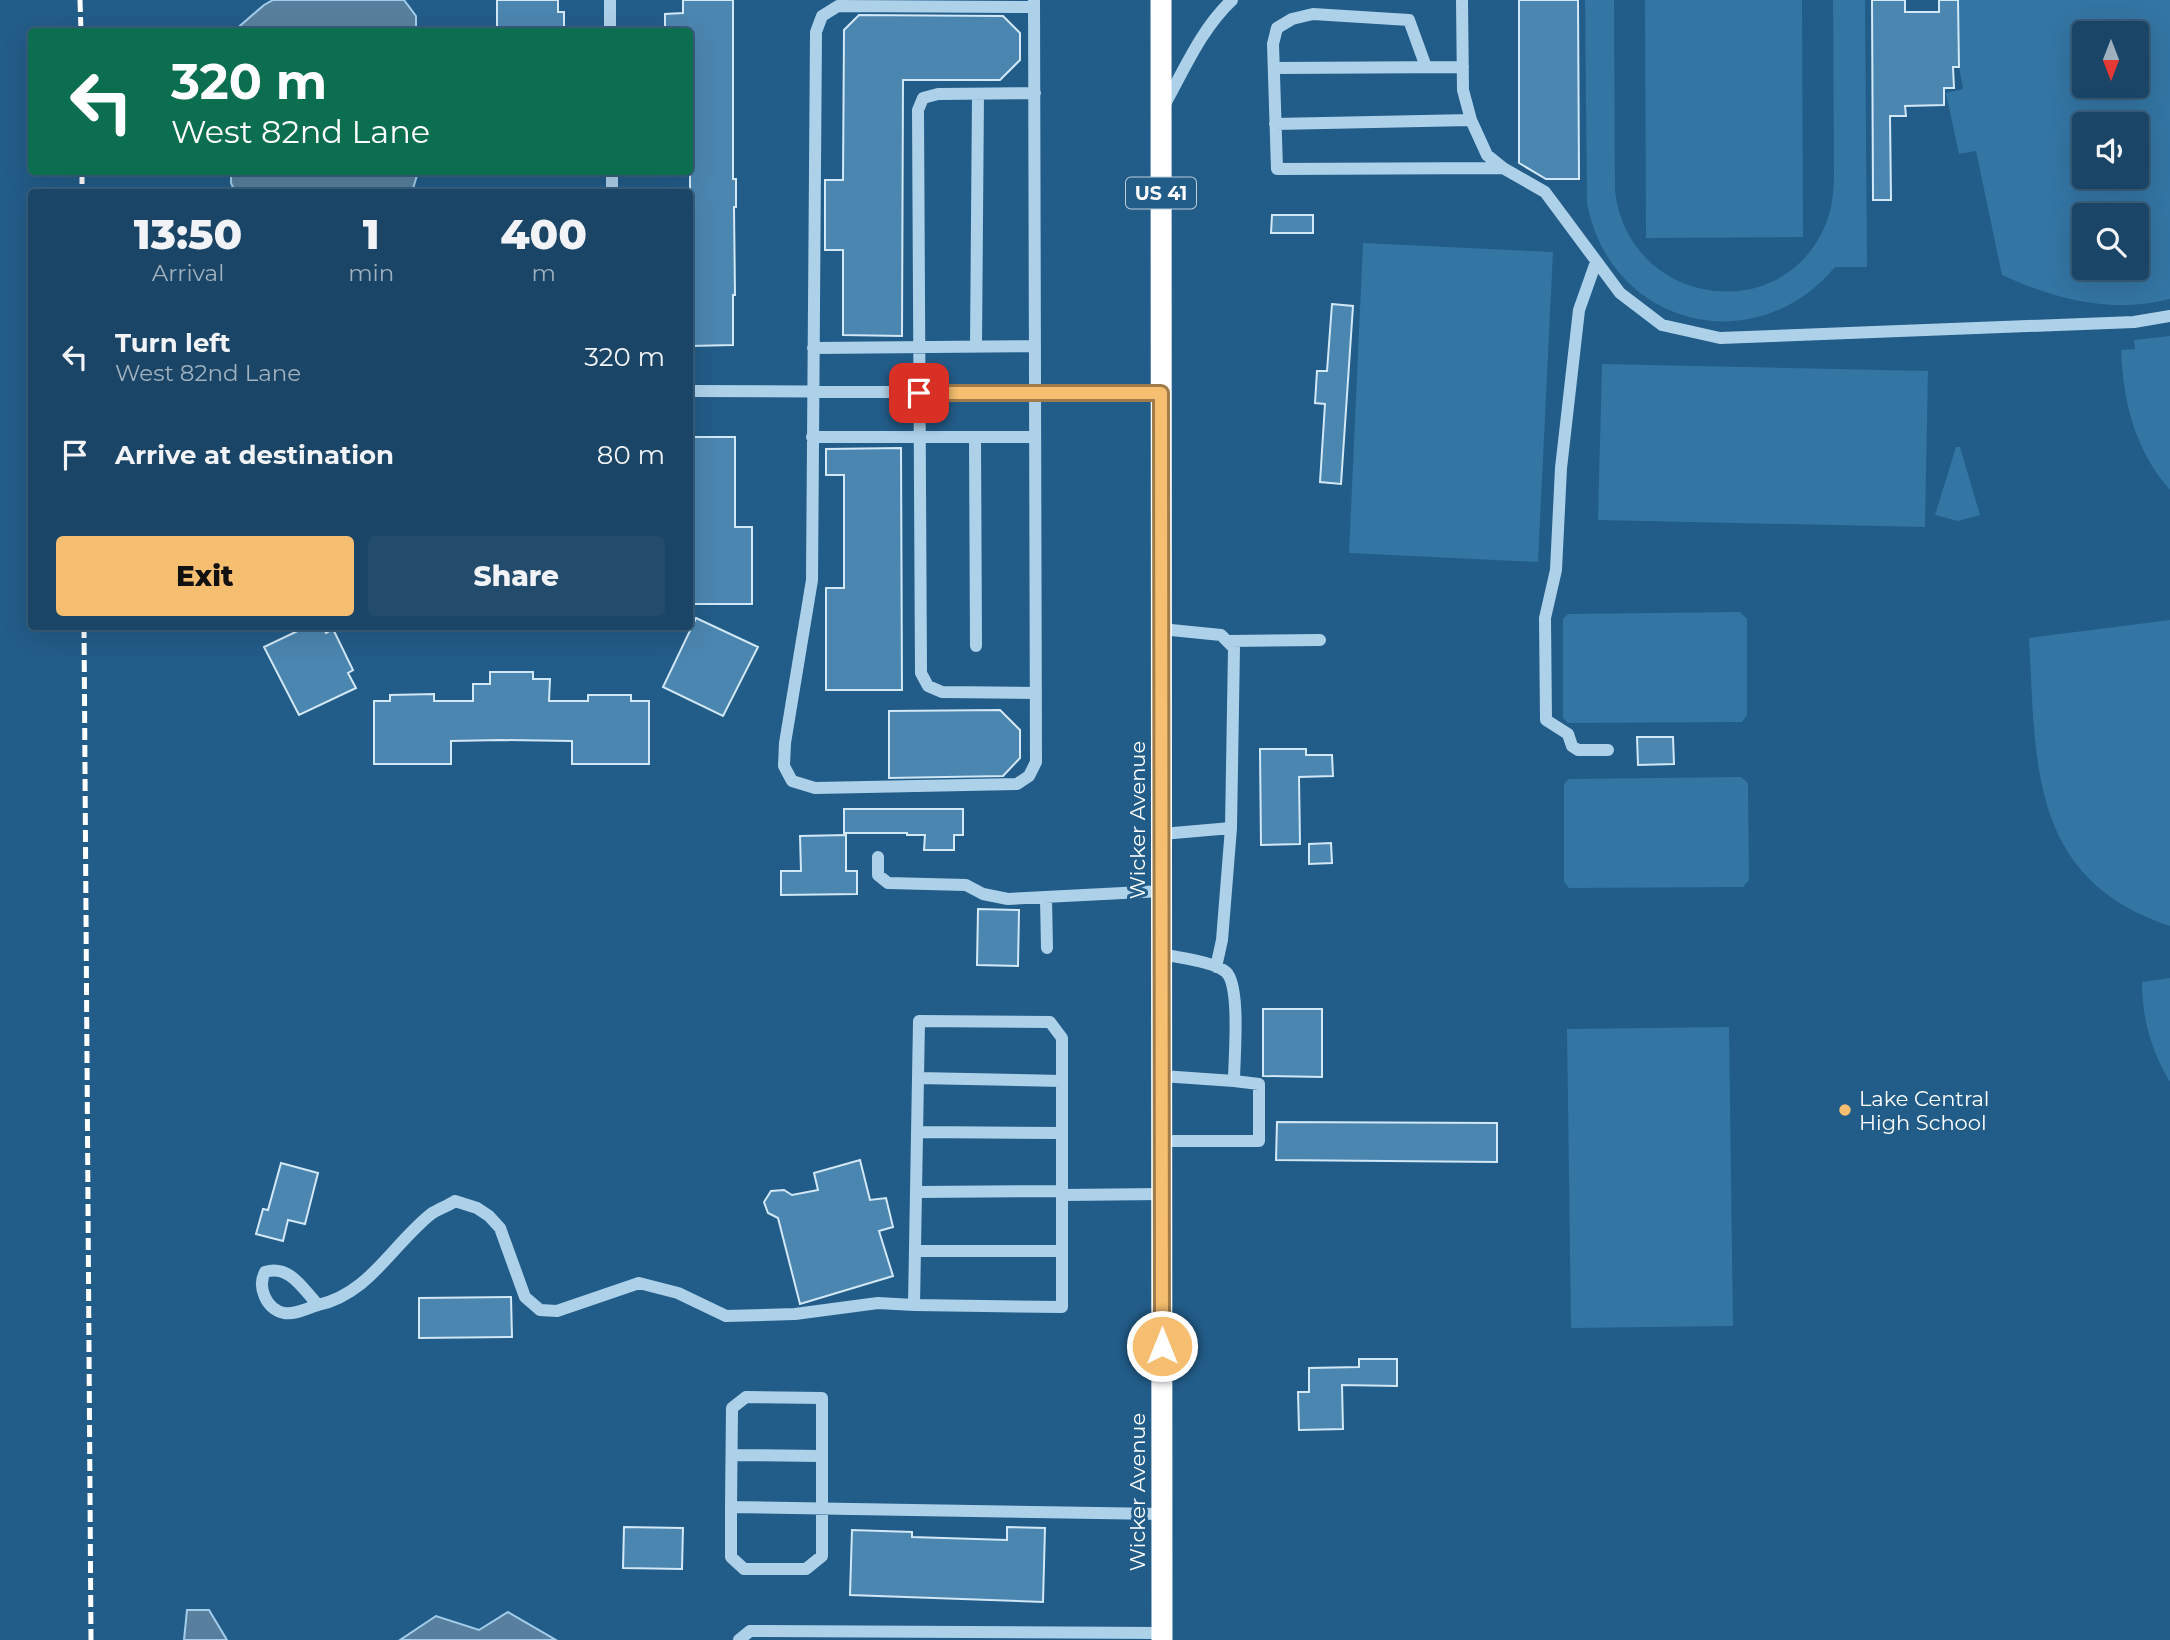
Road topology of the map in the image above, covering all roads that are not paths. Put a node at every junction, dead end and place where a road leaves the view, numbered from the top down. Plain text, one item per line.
1 (610, 0) edge
2 (1161, 0) edge
3 (1233, 0) edge
4 (1462, 0) edge
5 (1034, 3) edge
6 (610, 28) edge
7 (1426, 67) junction
8 (1463, 67) junction
9 (1274, 68) junction
10 (1035, 93) junction
11 (978, 94) junction
12 (1161, 110) junction
13 (1471, 120) junction
14 (1275, 124) junction
15 (1503, 168) junction
16 (1596, 262) junction
17 (2170, 316) edge
18 (919, 346) junction
19 (976, 346) junction
20 (1035, 346) junction
21 (813, 348) junction
22 (693, 391) edge
23 (813, 392) junction
24 (919, 393) junction
25 (1035, 393) junction
26 (1161, 393) junction
27 (812, 437) junction
28 (919, 437) junction
29 (975, 437) junction
30 (1035, 438) junction
31 (1161, 629) junction
32 (1320, 640) dead end
33 (1228, 641) junction
34 (976, 646) dead end
35 (1036, 693) junction
36 (1608, 750) dead end
37 (1231, 828) junction
38 (1161, 834) junction
39 (878, 857) dead end
40 (1161, 891) junction
41 (1046, 899) junction
42 (1047, 948) dead end
43 (1161, 954) junction
44 (1216, 967) junction
45 (1162, 1076) junction
46 (918, 1078) junction
47 (1062, 1081) junction
48 (1234, 1081) junction
49 (917, 1132) junction
50 (1062, 1133) junction
51 (1162, 1141) junction
52 (916, 1192) junction
53 (1062, 1193) junction
54 (1162, 1194) junction
55 (915, 1251) junction
56 (1062, 1251) junction
57 (318, 1305) junction
58 (914, 1305) junction
59 (732, 1455) junction
60 (822, 1455) junction
61 (731, 1507) junction
62 (822, 1508) junction
63 (1162, 1514) junction
64 (1068, 1636) edge
65 (1162, 1636) edge
66 (739, 1640) edge

1 - 6 street
2 - 12 highway, Wicker Avenue / US 41
3 - 12 street
4 - 8 street
5 - 10 street
5 - 21 street
7 - 8 street
7 - 9 street
7 - 9 street
8 - 13 street
9 - 14 street
10 - 11 street
10 - 20 street
11 - 18 street
11 - 19 street
12 - 26 highway, Wicker Avenue / US 41
13 - 14 street
13 - 15 street
14 - 15 street
15 - 16 street
16 - 17 street
16 - 36 street
18 - 19 street
18 - 21 street
18 - 24 street
19 - 20 street
20 - 25 street
21 - 23 street
22 - 23 street
23 - 24 street
23 - 27 street
24 - 25 street
24 - 28 street
25 - 26 street
25 - 30 street
26 - 31 highway, Wicker Avenue / US 41
27 - 28 street
27 - 35 street
28 - 29 street
28 - 35 street
29 - 30 street
29 - 34 street
30 - 35 street
31 - 33 street
31 - 38 highway, Wicker Avenue / US 41
32 - 33 street
33 - 37 street
37 - 38 street
37 - 44 street
38 - 40 highway, Wicker Avenue / US 41
39 - 41 street
40 - 41 street
40 - 43 highway, Wicker Avenue / US 41
41 - 42 street
43 - 44 street
43 - 45 highway, Wicker Avenue / US 41
44 - 48 street
45 - 48 street
45 - 51 highway, Wicker Avenue / US 41
46 - 47 street
46 - 47 street
46 - 49 street
47 - 50 street
48 - 51 street
49 - 50 street
49 - 52 street
50 - 53 street
51 - 54 highway, Wicker Avenue / US 41
52 - 53 street
52 - 55 street
53 - 54 street
53 - 56 street
54 - 63 highway, Wicker Avenue / US 41
55 - 56 street
55 - 58 street
56 - 58 street
57 - 57 street
57 - 58 street
59 - 60 street
59 - 60 street
59 - 61 street
60 - 62 street
61 - 62 street
61 - 62 street
62 - 63 street
63 - 65 highway, Wicker Avenue / US 41
64 - 65 street
64 - 66 street

